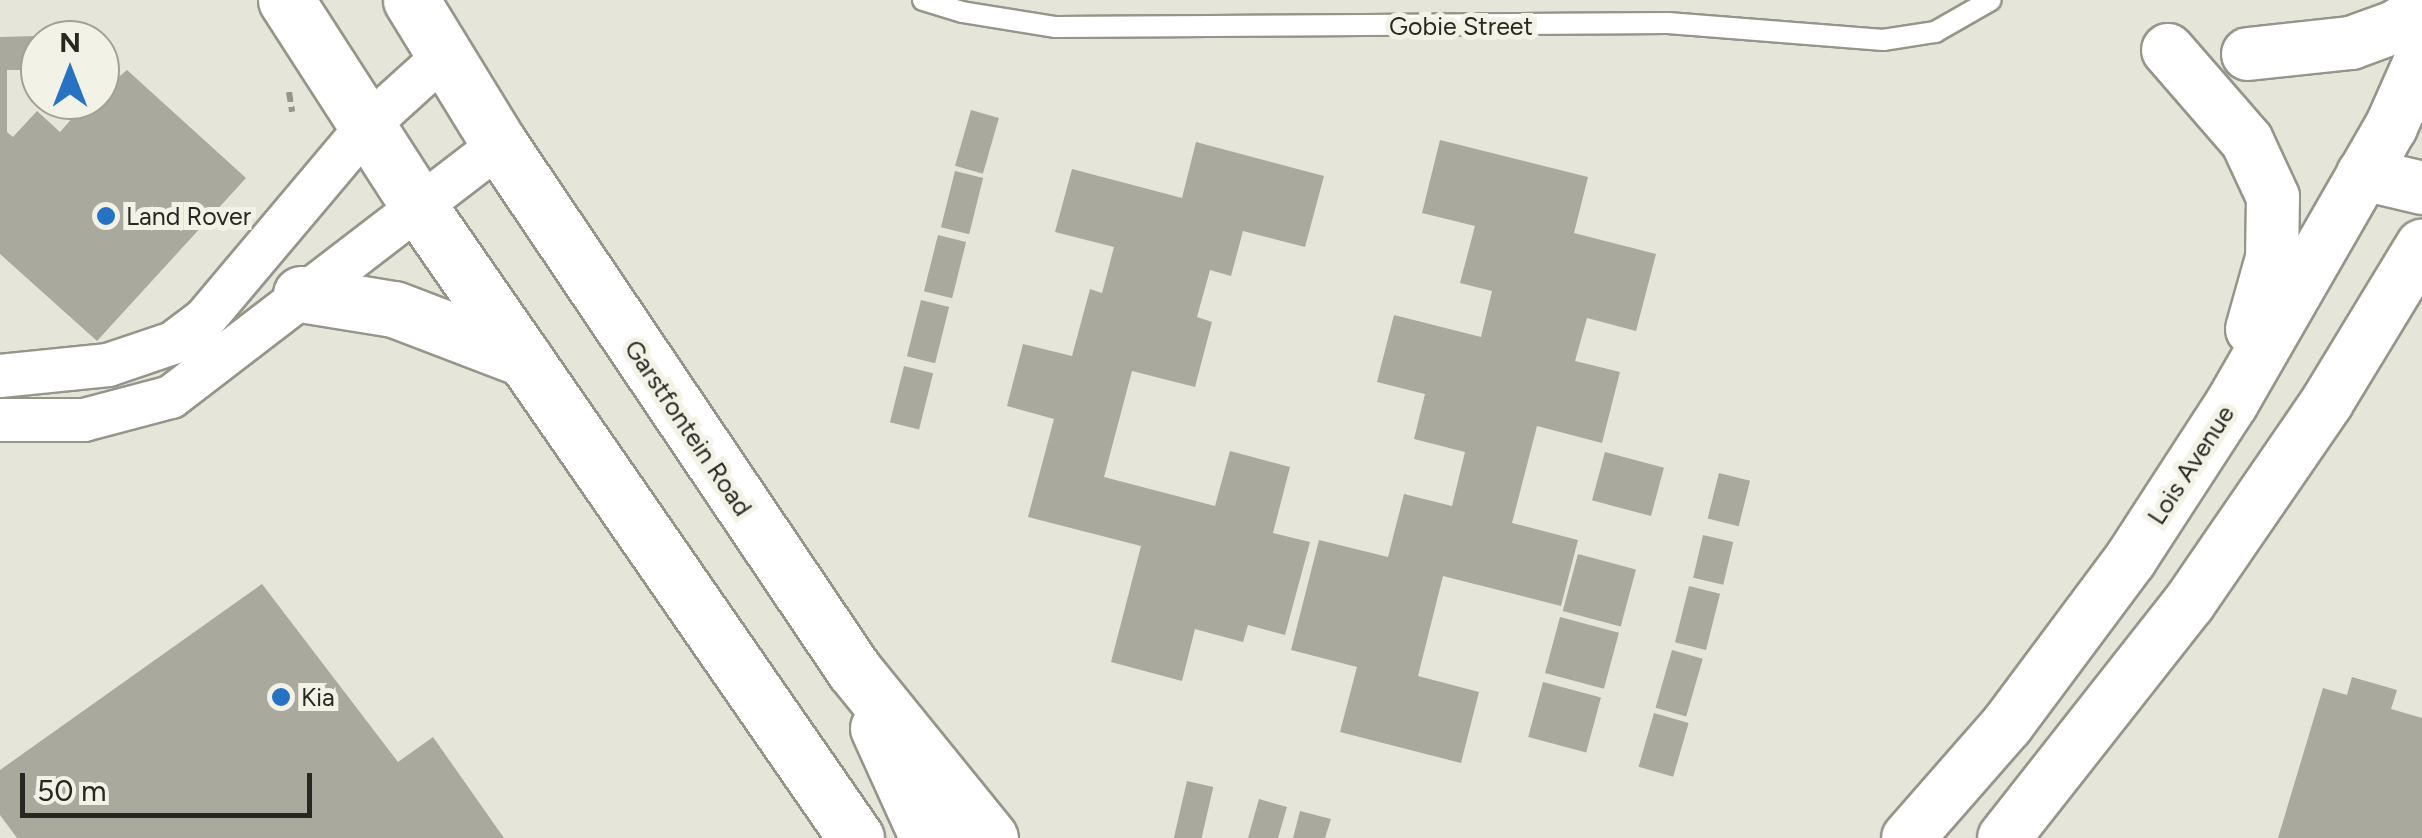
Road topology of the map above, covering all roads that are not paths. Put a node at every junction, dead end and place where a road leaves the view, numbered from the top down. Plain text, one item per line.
1 (286, 0) edge
2 (410, 0) edge
3 (923, 0) edge
4 (1990, 0) edge
5 (2422, 10) edge
6 (2168, 50) dead end
7 (2248, 54) dead end
8 (444, 56) junction
9 (2422, 57) edge
10 (368, 125) junction
11 (2406, 131) edge
12 (500, 145) junction
13 (2363, 174) junction
14 (2422, 188) edge
15 (420, 208) junction
16 (2422, 246) edge
17 (301, 294) junction
18 (524, 359) junction
19 (0, 376) edge
20 (2232, 403) junction
21 (0, 420) edge
22 (854, 670) junction
23 (856, 838) edge
24 (928, 838) edge
25 (990, 838) edge
26 (1908, 838) edge
27 (2004, 838) edge

1 - 10 main road
2 - 8 main road, Garstfontein Road
3 - 4 lane, Gobie Street
5 - 7 street
6 - 20 street
8 - 10 street
8 - 12 main road, Garstfontein Road
9 - 11 street, Lois Avenue
10 - 15 main road
10 - 19 street
11 - 13 street, Lois Avenue
12 - 15 street
12 - 22 main road, Garstfontein Road
13 - 14 street
13 - 20 street, Lois Avenue
15 - 17 street
15 - 18 main road
16 - 27 street
17 - 18 main road
17 - 21 street
18 - 23 main road
20 - 26 street, Lois Avenue
22 - 24 main road
22 - 25 main road, Garstfontein Road

